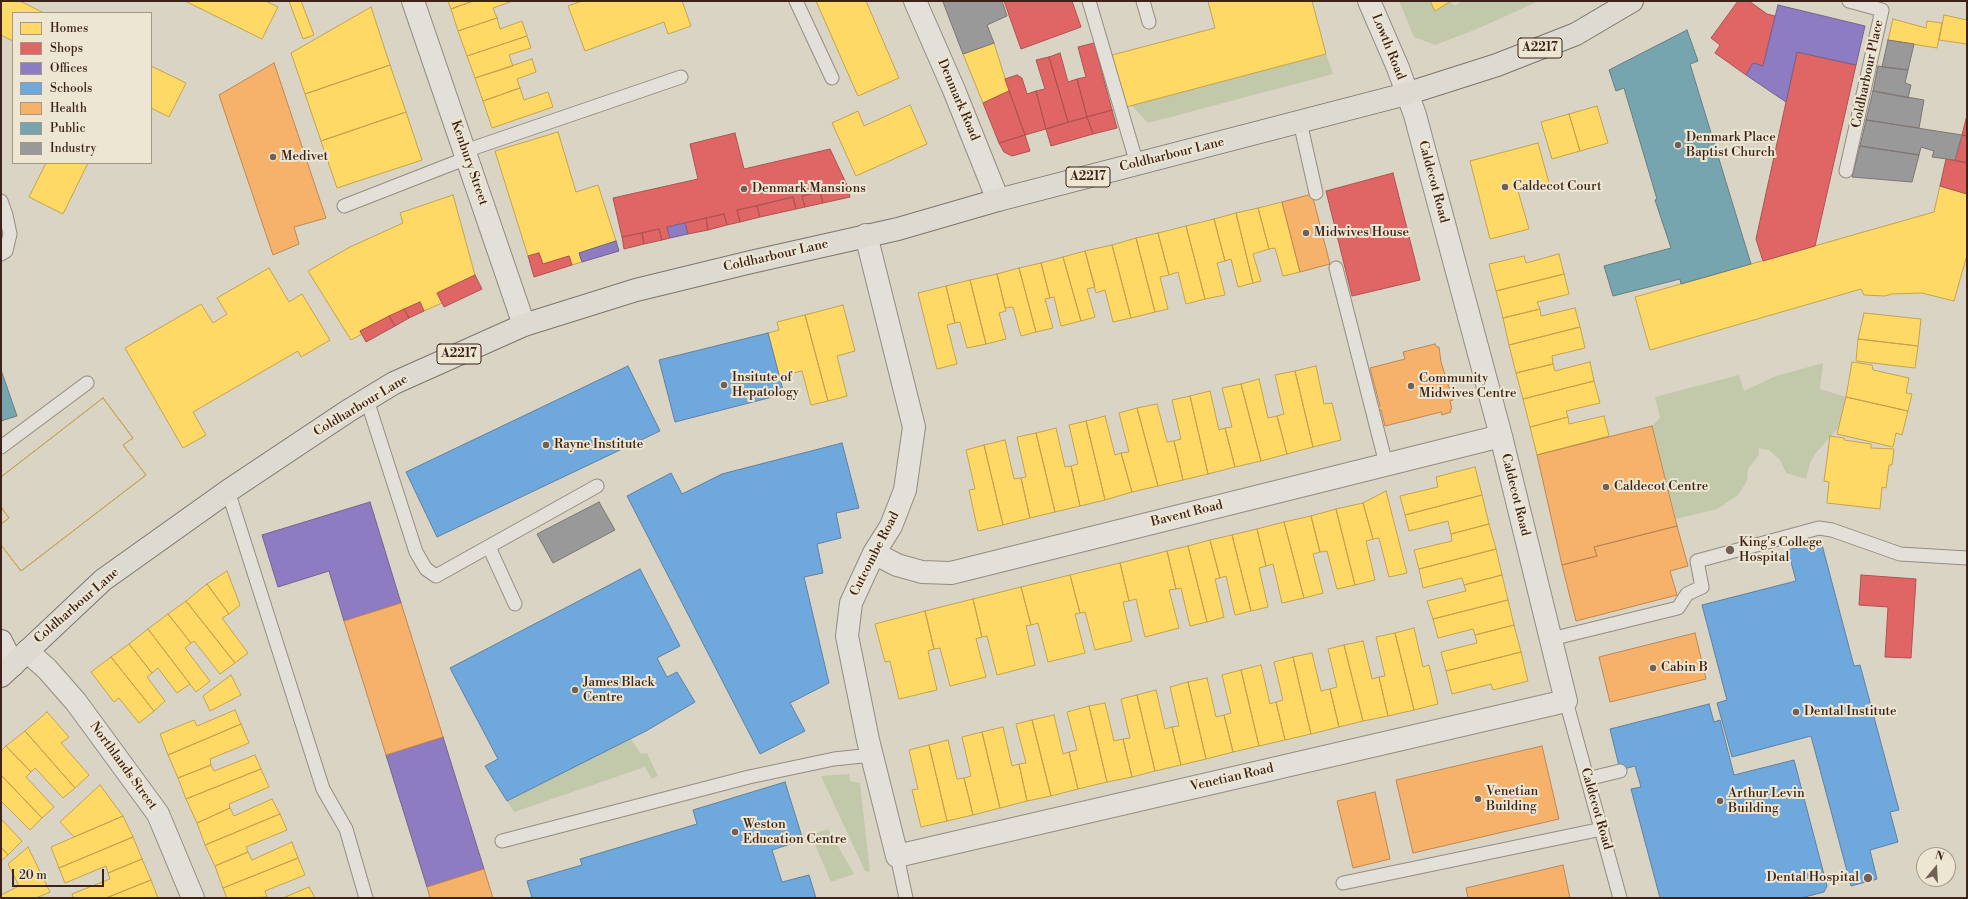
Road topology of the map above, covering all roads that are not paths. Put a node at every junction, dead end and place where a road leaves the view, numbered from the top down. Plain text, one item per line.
1 (413, 1) edge
2 (796, 1) edge
3 (1089, 1) edge
4 (1143, 1) edge
5 (1369, 1) edge
6 (1632, 1) edge
7 (1849, 1) edge
8 (917, 2) edge
9 (1149, 22) dead end
10 (681, 77) dead end
11 (832, 78) dead end
12 (1406, 94) junction
13 (1300, 122) junction
14 (466, 155) junction
15 (1138, 164) junction
16 (1846, 171) dead end
17 (1316, 193) dead end
18 (998, 200) junction
19 (1, 201) edge
20 (344, 206) dead end
21 (866, 235) junction
22 (1, 254) edge
23 (1336, 268) dead end
24 (524, 325) junction
25 (87, 383) dead end
26 (367, 400) junction
27 (1501, 436) junction
28 (1, 447) edge
29 (1386, 464) junction
30 (597, 486) dead end
31 (228, 491) junction
32 (489, 547) junction
33 (874, 553) junction
34 (1967, 558) edge
35 (515, 604) dead end
36 (1551, 639) junction
37 (1, 641) edge
38 (14, 664) edge
39 (1566, 700) junction
40 (872, 755) junction
41 (1620, 771) dead end
42 (1587, 779) junction
43 (1602, 829) junction
44 (502, 841) dead end
45 (897, 856) junction
46 (1343, 883) dead end
47 (193, 898) edge
48 (366, 898) edge
49 (906, 898) edge
50 (1620, 898) edge

1 - 14 street, Kenbury Street
2 - 11 lane
3 - 15 lane
4 - 9 lane
5 - 12 street, Lowth Road
6 - 12 main road, Coldharbour Lane / A2217
7 - 16 lane, Coldharbour Place
8 - 18 street, Denmark Road
10 - 14 lane
12 - 13 main road, Coldharbour Lane / A2217
12 - 27 street, Caldecot Road
13 - 15 main road, Coldharbour Lane / A2217
13 - 17 lane
14 - 20 lane
14 - 24 street, Kenbury Street
15 - 18 main road, Coldharbour Lane / A2217
18 - 21 main road, Coldharbour Lane / A2217
19 - 22 lane
21 - 24 main road, Coldharbour Lane / A2217
21 - 33 street, Cutcombe Road
23 - 29 lane
24 - 26 main road, Coldharbour Lane / A2217
25 - 28 lane
26 - 31 main road, Coldharbour Lane / A2217
26 - 32 lane
27 - 29 street, Bavent Road
27 - 36 street, Caldecot Road
29 - 33 street, Bavent Road
30 - 32 lane
31 - 38 main road, Coldharbour Lane / A2217
31 - 48 lane
32 - 35 lane
33 - 40 street, Cutcombe Road
34 - 36 lane
36 - 39 street, Caldecot Road
37 - 38 street
38 - 47 street, Northlands Street
39 - 42 lane, Caldecot Road
39 - 45 street, Venetian Road
40 - 44 lane
40 - 45 street, Cutcombe Road
41 - 42 lane
42 - 43 lane, Caldecot Road
43 - 46 lane
43 - 50 lane, Caldecot Road
45 - 49 lane, Cutcombe Road

